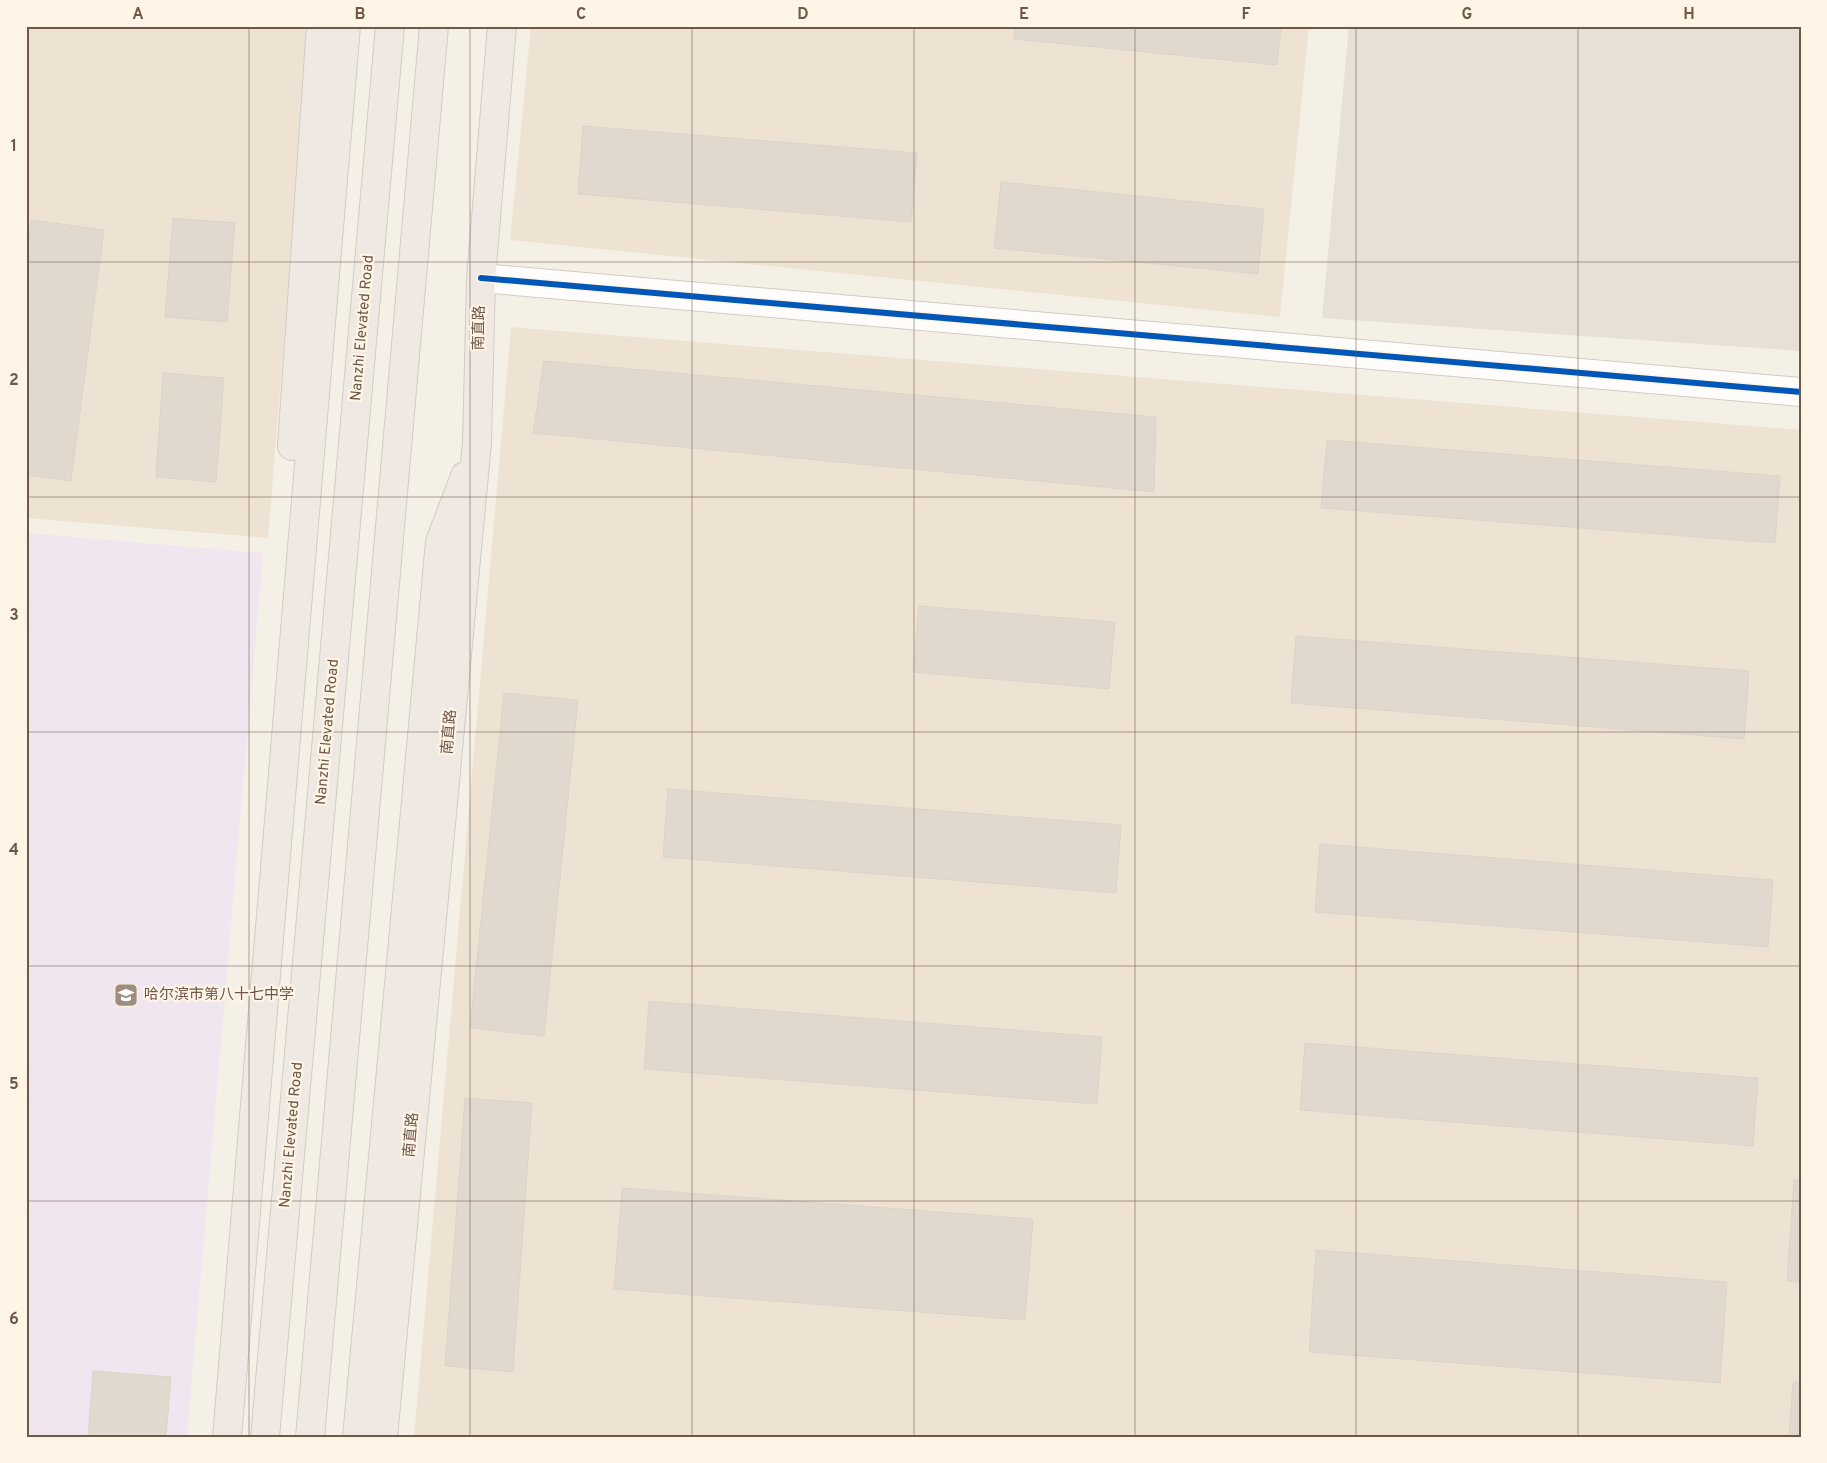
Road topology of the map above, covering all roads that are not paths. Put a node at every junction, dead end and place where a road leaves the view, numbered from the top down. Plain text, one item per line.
1 (321, 26) edge
2 (346, 26) edge
3 (390, 26) edge
4 (434, 26) edge
5 (502, 26) edge
6 (481, 278) junction
7 (1801, 392) edge
8 (477, 443) junction
9 (225, 1437) edge
10 (266, 1437) edge
11 (310, 1437) edge
12 (357, 1437) edge
13 (383, 1437) edge

1 - 9 highway
2 - 9 highway
3 - 10 highway, Nanzhi Elevated Road
4 - 11 highway
5 - 6 highway, 南直路
6 - 7 street
6 - 8 highway, 南直路
8 - 12 highway
8 - 13 highway, 南直路

